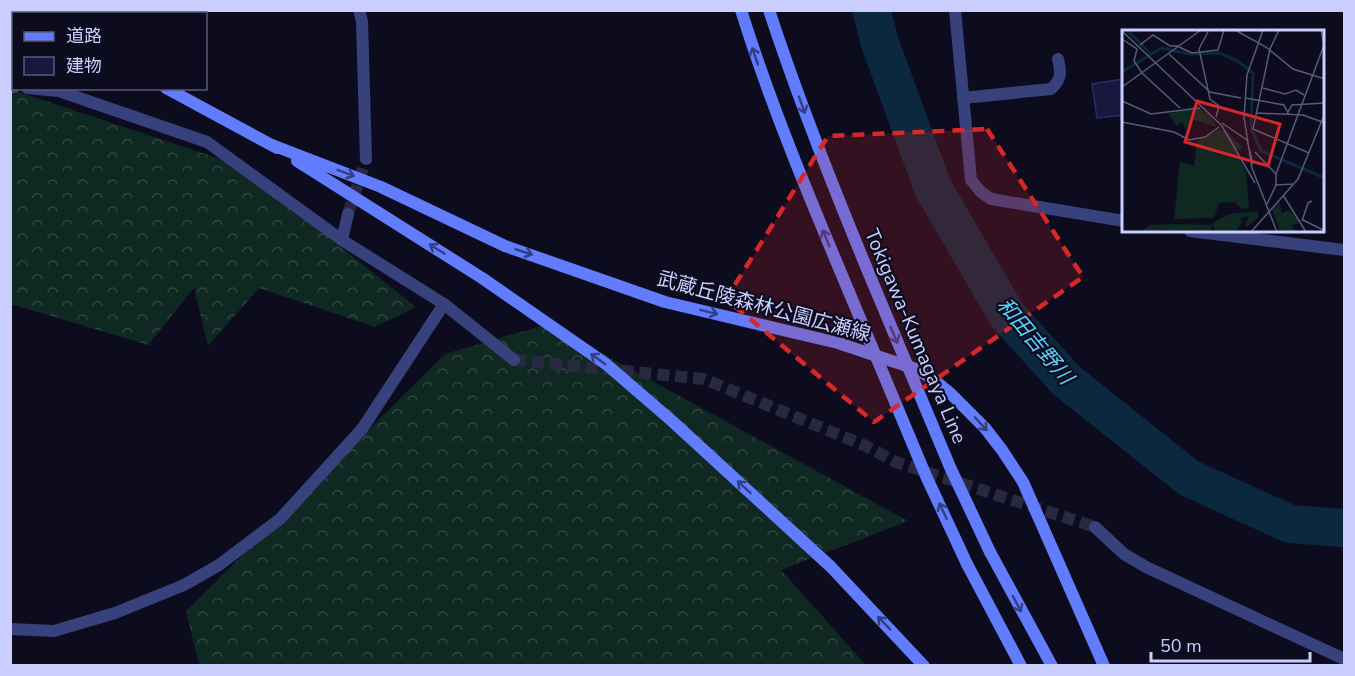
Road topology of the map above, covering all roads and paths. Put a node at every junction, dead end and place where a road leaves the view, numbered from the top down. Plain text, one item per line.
1 (359, 10) edge
2 (741, 10) edge
3 (769, 10) edge
4 (955, 10) edge
5 (1058, 59) dead end
6 (48, 90) edge
7 (170, 90) edge
8 (963, 98) junction
9 (272, 145) junction
10 (366, 159) tunnel mouth
11 (348, 214) tunnel mouth
12 (1122, 221) edge
13 (1198, 232) edge
14 (342, 240) junction
15 (1344, 250) edge
16 (444, 304) junction
17 (514, 360) tunnel mouth
18 (1095, 527) tunnel mouth
19 (10, 629) edge
20 (1344, 659) edge
21 (924, 666) edge
22 (1021, 666) edge
23 (1052, 666) edge
24 (1104, 666) edge

1 - 10 street
22 -> 2 main road, bridge
3 -> 23 main road, Tokigawa-Kumagaya Line, bridge
4 - 8 street
5 - 8 street
6 - 14 street
7 - 9 main road, 武蔵丘陵森林公園広瀬線
8 - 12 street
21 -> 9 main road, 武蔵丘陵森林公園広瀬線
9 -> 24 main road, 武蔵丘陵森林公園広瀬線
11 - 14 street
13 - 15 street
14 - 16 street
16 - 17 street
16 - 19 street
18 - 20 street

